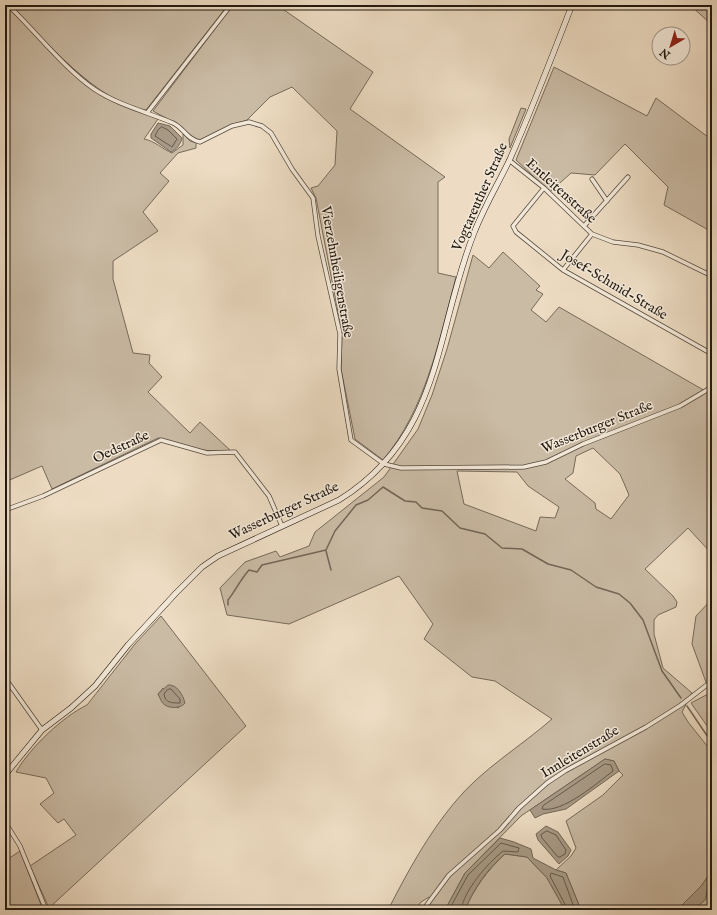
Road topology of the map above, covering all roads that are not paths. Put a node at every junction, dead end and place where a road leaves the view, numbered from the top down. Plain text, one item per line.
1 (8, 5) edge
2 (231, 5) edge
3 (572, 5) edge
4 (147, 113) junction
5 (509, 160) junction
6 (628, 177) dead end
7 (592, 180) dead end
8 (544, 188) junction
9 (607, 201) junction
10 (584, 226) junction
11 (592, 234) junction
12 (563, 270) junction
13 (712, 276) edge
14 (712, 354) edge
15 (712, 387) edge
16 (384, 464) junction
17 (5, 510) edge
18 (282, 526) junction
19 (5, 678) edge
20 (712, 681) edge
21 (42, 730) junction
22 (5, 775) edge
23 (5, 822) edge
24 (46, 910) edge
25 (423, 910) edge

1 - 4 street, Vierzehnheiligenstraße
2 - 4 street
3 - 5 main road, Vogtareuther Straße
4 - 16 street, Vierzehnheiligenstraße
5 - 8 street, Entleitenstraße
5 - 16 main road, Vogtareuther Straße
6 - 9 street
7 - 9 street
8 - 10 street, Entleitenstraße
8 - 12 street, Josef-Schmid-Straße
9 - 10 street
10 - 11 street, Entleitenstraße
11 - 12 street
11 - 13 street, Entleitenstraße
12 - 14 street, Josef-Schmid-Straße
15 - 16 street, Wasserburger Straße
16 - 18 main road, Wasserburger Straße
17 - 18 street, Oedstraße
18 - 21 main road, Wasserburger Straße
19 - 21 street
20 - 25 street, Innleitenstraße
21 - 22 main road, Wasserburger Straße
23 - 24 street

